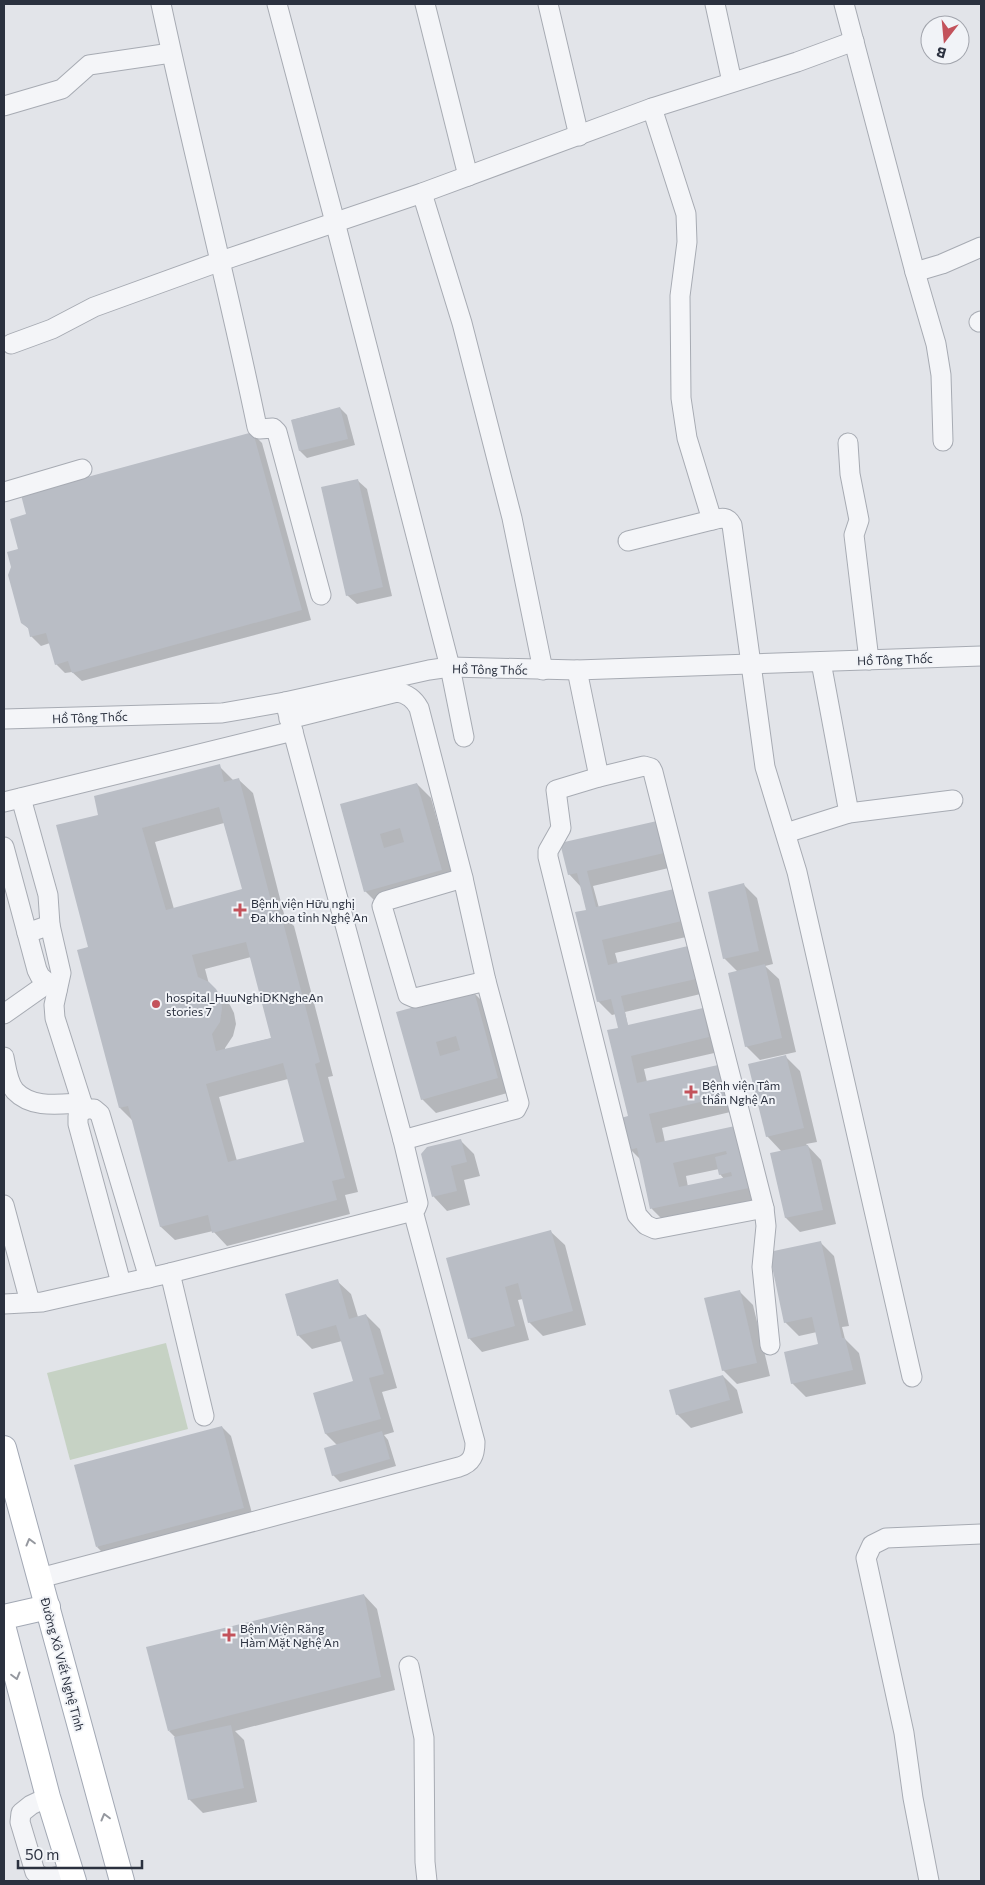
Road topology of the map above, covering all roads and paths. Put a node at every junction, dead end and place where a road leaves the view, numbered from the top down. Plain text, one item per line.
1 (161, 4) edge
2 (277, 4) edge
3 (425, 4) edge
4 (548, 4) edge
5 (714, 4) edge
6 (844, 4) edge
7 (854, 41) junction
8 (171, 53) junction
9 (732, 82) junction
10 (4, 106) edge
11 (652, 108) junction
12 (579, 136) junction
13 (468, 176) junction
14 (422, 194) junction
15 (335, 222) junction
16 (981, 247) edge
17 (221, 261) junction
18 (915, 272) junction
19 (11, 344) dead end
20 (943, 441) dead end
21 (848, 443) dead end
22 (82, 469) dead end
23 (4, 492) edge
24 (712, 520) junction
25 (628, 541) dead end
26 (321, 595) dead end
27 (981, 656) edge
28 (869, 660) junction
29 (821, 662) junction
30 (752, 665) junction
31 (450, 667) junction
32 (543, 670) junction
33 (577, 670) junction
34 (289, 718) junction
35 (4, 719) edge
36 (464, 737) dead end
37 (598, 777) junction
38 (13, 800) edge
39 (952, 800) dead end
40 (849, 813) junction
41 (786, 833) junction
42 (4, 847) edge
43 (463, 878) junction
44 (50, 925) junction
45 (26, 933) junction
46 (486, 981) junction
47 (53, 987) junction
48 (4, 1014) edge
49 (4, 1057) edge
50 (83, 1106) junction
51 (403, 1140) junction
52 (4, 1204) edge
53 (764, 1208) junction
54 (413, 1211) junction
55 (170, 1273) junction
56 (149, 1278) junction
57 (121, 1283) junction
58 (30, 1302) junction
59 (4, 1304) edge
60 (770, 1346) dead end
61 (912, 1377) dead end
62 (204, 1416) dead end
63 (4, 1448) edge
64 (981, 1534) edge
65 (40, 1578) junction
66 (48, 1607) junction
67 (4, 1617) edge
68 (5, 1640) edge
69 (409, 1666) dead end
70 (48, 1797) junction
71 (73, 1877) edge
72 (122, 1881) edge
73 (427, 1881) edge
74 (929, 1881) edge

1 - 8 street
2 - 15 street
3 - 13 street
4 - 12 street
5 - 9 street
6 - 7 street
7 - 9 street
7 - 18 street
8 - 10 street
8 - 17 street
9 - 11 street
11 - 12 street
11 - 24 street
12 - 13 street
13 - 14 street
14 - 15 street
14 - 32 street
15 - 17 street
15 - 31 street
16 - 18 street
17 - 19 street
17 - 26 street
18 - 20 street
21 - 28 street
22 - 23 street
24 - 25 street
24 - 30 street
27 - 28 street, Hồ Tông Thốc
28 - 29 street, Hồ Tông Thốc
29 - 30 street, Hồ Tông Thốc
29 - 40 street
30 - 33 street, Hồ Tông Thốc
30 - 41 street
31 - 32 street, Hồ Tông Thốc
31 - 34 street, Hồ Tông Thốc
31 - 36 street
32 - 33 street, Hồ Tông Thốc
33 - 37 street
34 - 35 street, Hồ Tông Thốc
34 - 38 street
34 - 43 street
34 - 51 street
37 - 53 street
37 - 53 street
38 - 44 street
39 - 40 street
40 - 41 street
41 - 61 street
42 - 45 street
43 - 46 street
43 - 46 street
44 - 45 street
44 - 47 street
45 - 47 street
46 - 51 street
47 - 48 street
47 - 50 street
49 - 50 street
50 - 56 street
50 - 57 street
51 - 54 street
52 - 58 street
53 - 60 street
54 - 55 street
54 - 65 street
55 - 56 street
55 - 62 street
56 - 57 street
57 - 58 street
58 - 59 street
65 -> 63 main road, Đường Xô Viết Nghệ Tĩnh
64 - 74 street
65 - 66 main road, Đường Xô Viết Nghệ Tĩnh
66 - 67 main road
72 -> 66 main road, Đường Xô Viết Nghệ Tĩnh
68 -> 70 main road
69 - 73 street
70 - 71 main road
70 - 71 street

